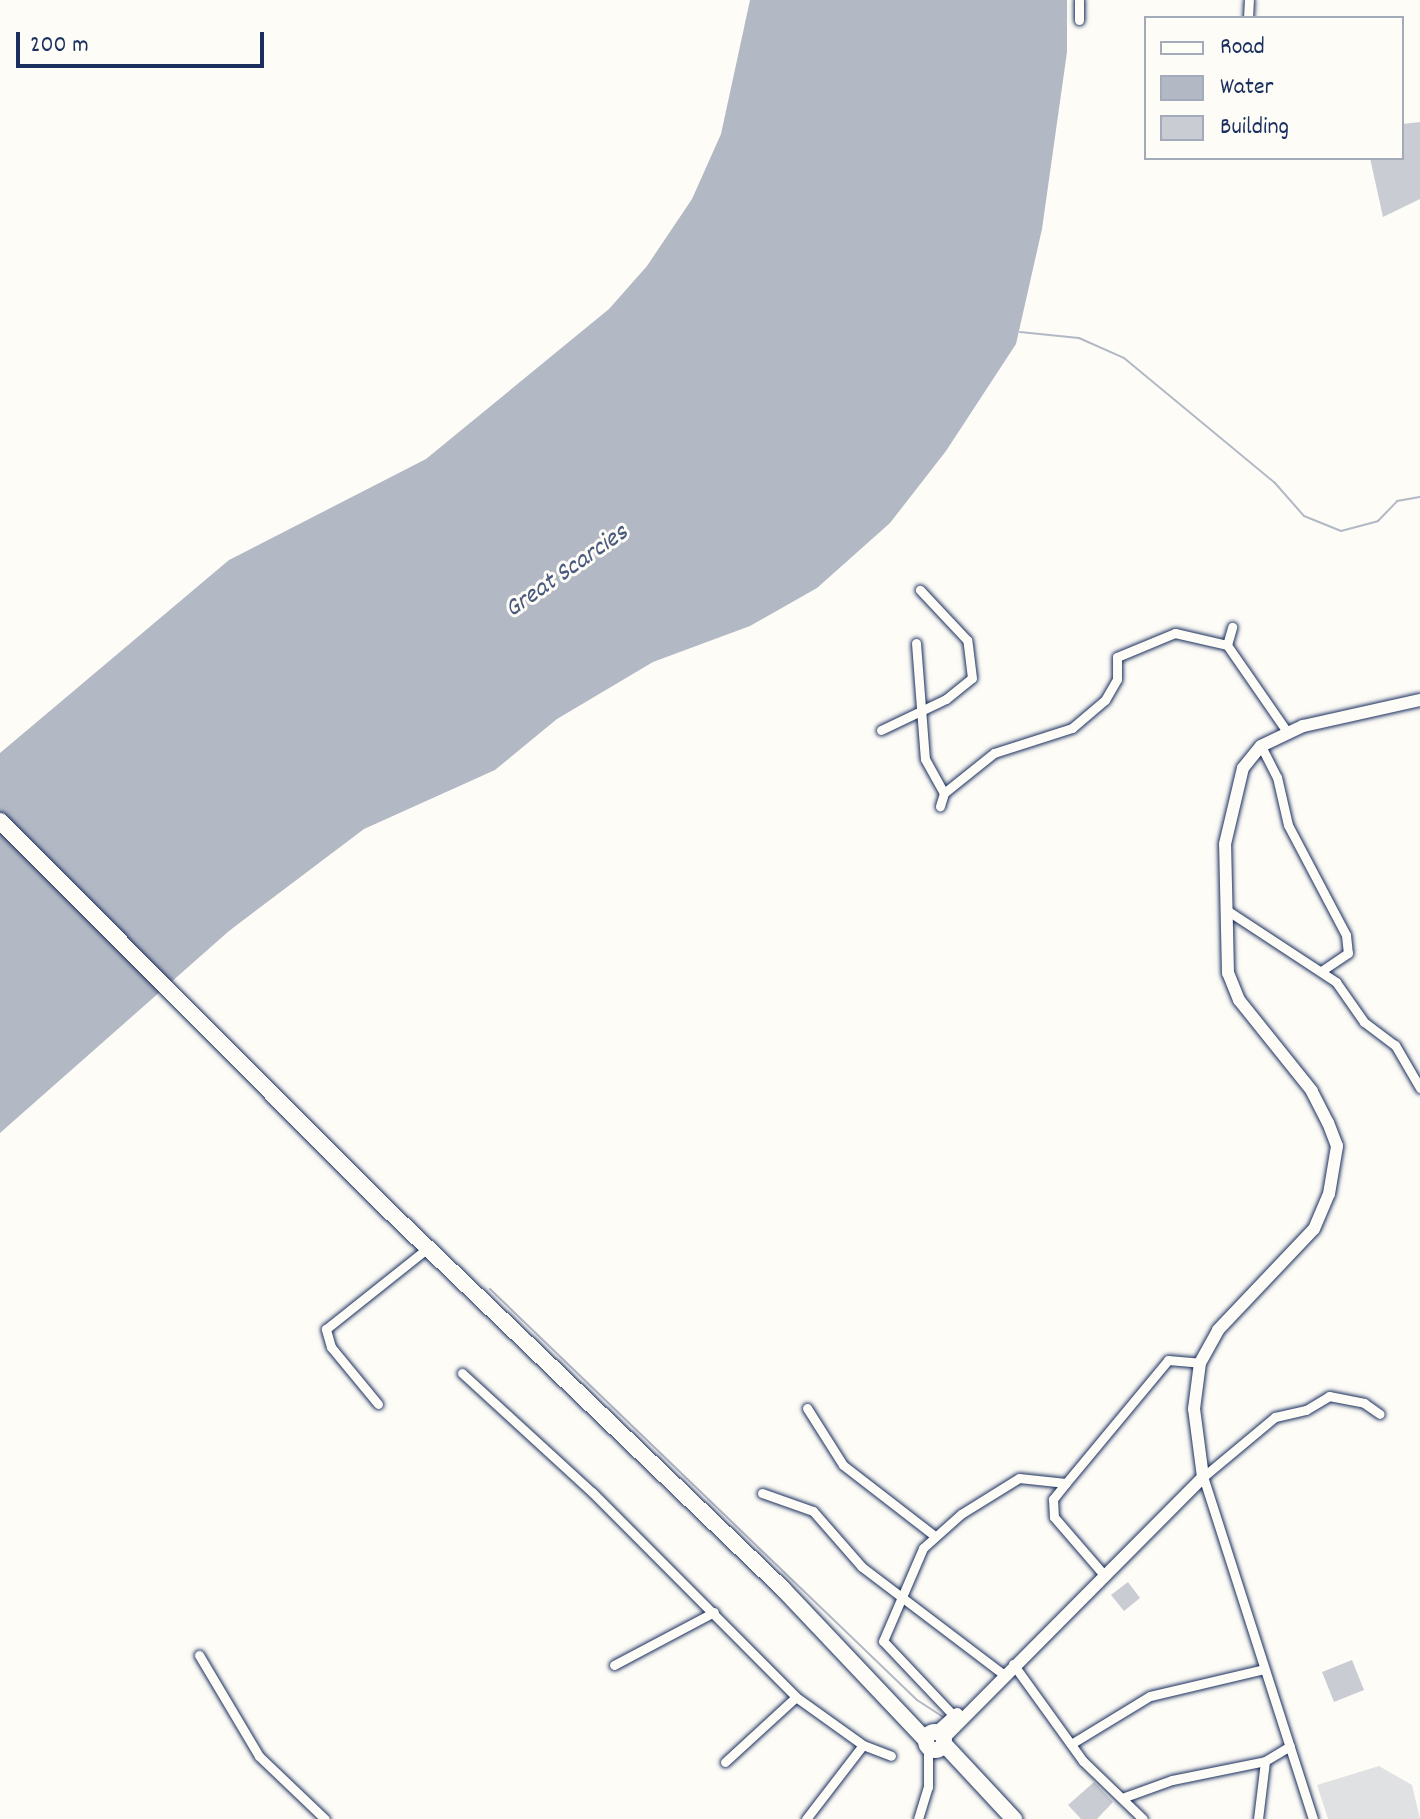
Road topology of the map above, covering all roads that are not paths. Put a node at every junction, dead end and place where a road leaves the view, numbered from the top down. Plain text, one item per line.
1 (1079, 0) edge
2 (1079, 20) dead end
3 (920, 590) dead end
4 (1232, 627) dead end
5 (916, 643) dead end
6 (1227, 645) junction
7 (1420, 700) edge
8 (924, 707) junction
9 (881, 730) dead end
10 (1288, 733) junction
11 (1261, 746) junction
12 (944, 793) junction
13 (940, 806) dead end
14 (0, 821) edge
15 (1222, 907) junction
16 (1321, 971) junction
17 (1420, 1088) edge
18 (428, 1248) junction
19 (1200, 1363) junction
20 (462, 1373) dead end
21 (378, 1404) dead end
22 (807, 1408) dead end
23 (1380, 1414) dead end
24 (1203, 1477) junction
25 (1066, 1483) junction
26 (762, 1493) dead end
27 (935, 1536) junction
28 (1104, 1575) junction
29 (902, 1592) junction
30 (714, 1612) junction
31 (199, 1655) dead end
32 (614, 1665) dead end
33 (1008, 1669) junction
34 (1264, 1669) junction
35 (796, 1697) junction
36 (967, 1709) junction
37 (954, 1716) junction
38 (935, 1741) junction
39 (1071, 1744) junction
40 (863, 1745) junction
41 (1290, 1746) junction
42 (891, 1756) dead end
43 (1265, 1761) junction
44 (725, 1762) dead end
45 (1122, 1798) junction
46 (325, 1819) edge
47 (806, 1819) edge
48 (918, 1819) edge
49 (1014, 1819) edge
50 (1143, 1819) edge
51 (1258, 1819) edge
52 (1313, 1819) edge

1 - 2 street
3 - 8 street
4 - 6 street
5 - 8 street
6 - 10 street
6 - 12 street
7 - 10 main road
8 - 9 street
8 - 12 street
10 - 11 main road
11 - 15 main road
11 - 16 street
12 - 13 street
14 - 18 highway
15 - 16 street
15 - 19 main road
16 - 17 street
18 - 21 street
18 - 38 highway
19 - 24 main road
19 - 25 street
20 - 30 street
22 - 27 street
23 - 24 street
24 - 28 main road
24 - 34 street
25 - 27 street
25 - 28 street
26 - 29 street
27 - 29 street
28 - 33 main road
29 - 33 street
29 - 37 street
30 - 32 street
30 - 35 street
31 - 46 street
33 - 36 main road
33 - 39 street
34 - 39 street
34 - 41 street
35 - 40 street
35 - 44 street
36 - 37 main road
36 - 38 main road
37 - 38 main road
38 - 48 street
38 - 49 highway
39 - 45 street
40 - 42 street
40 - 47 street
41 - 43 street
41 - 52 street
43 - 45 street
43 - 51 street
45 - 50 street

